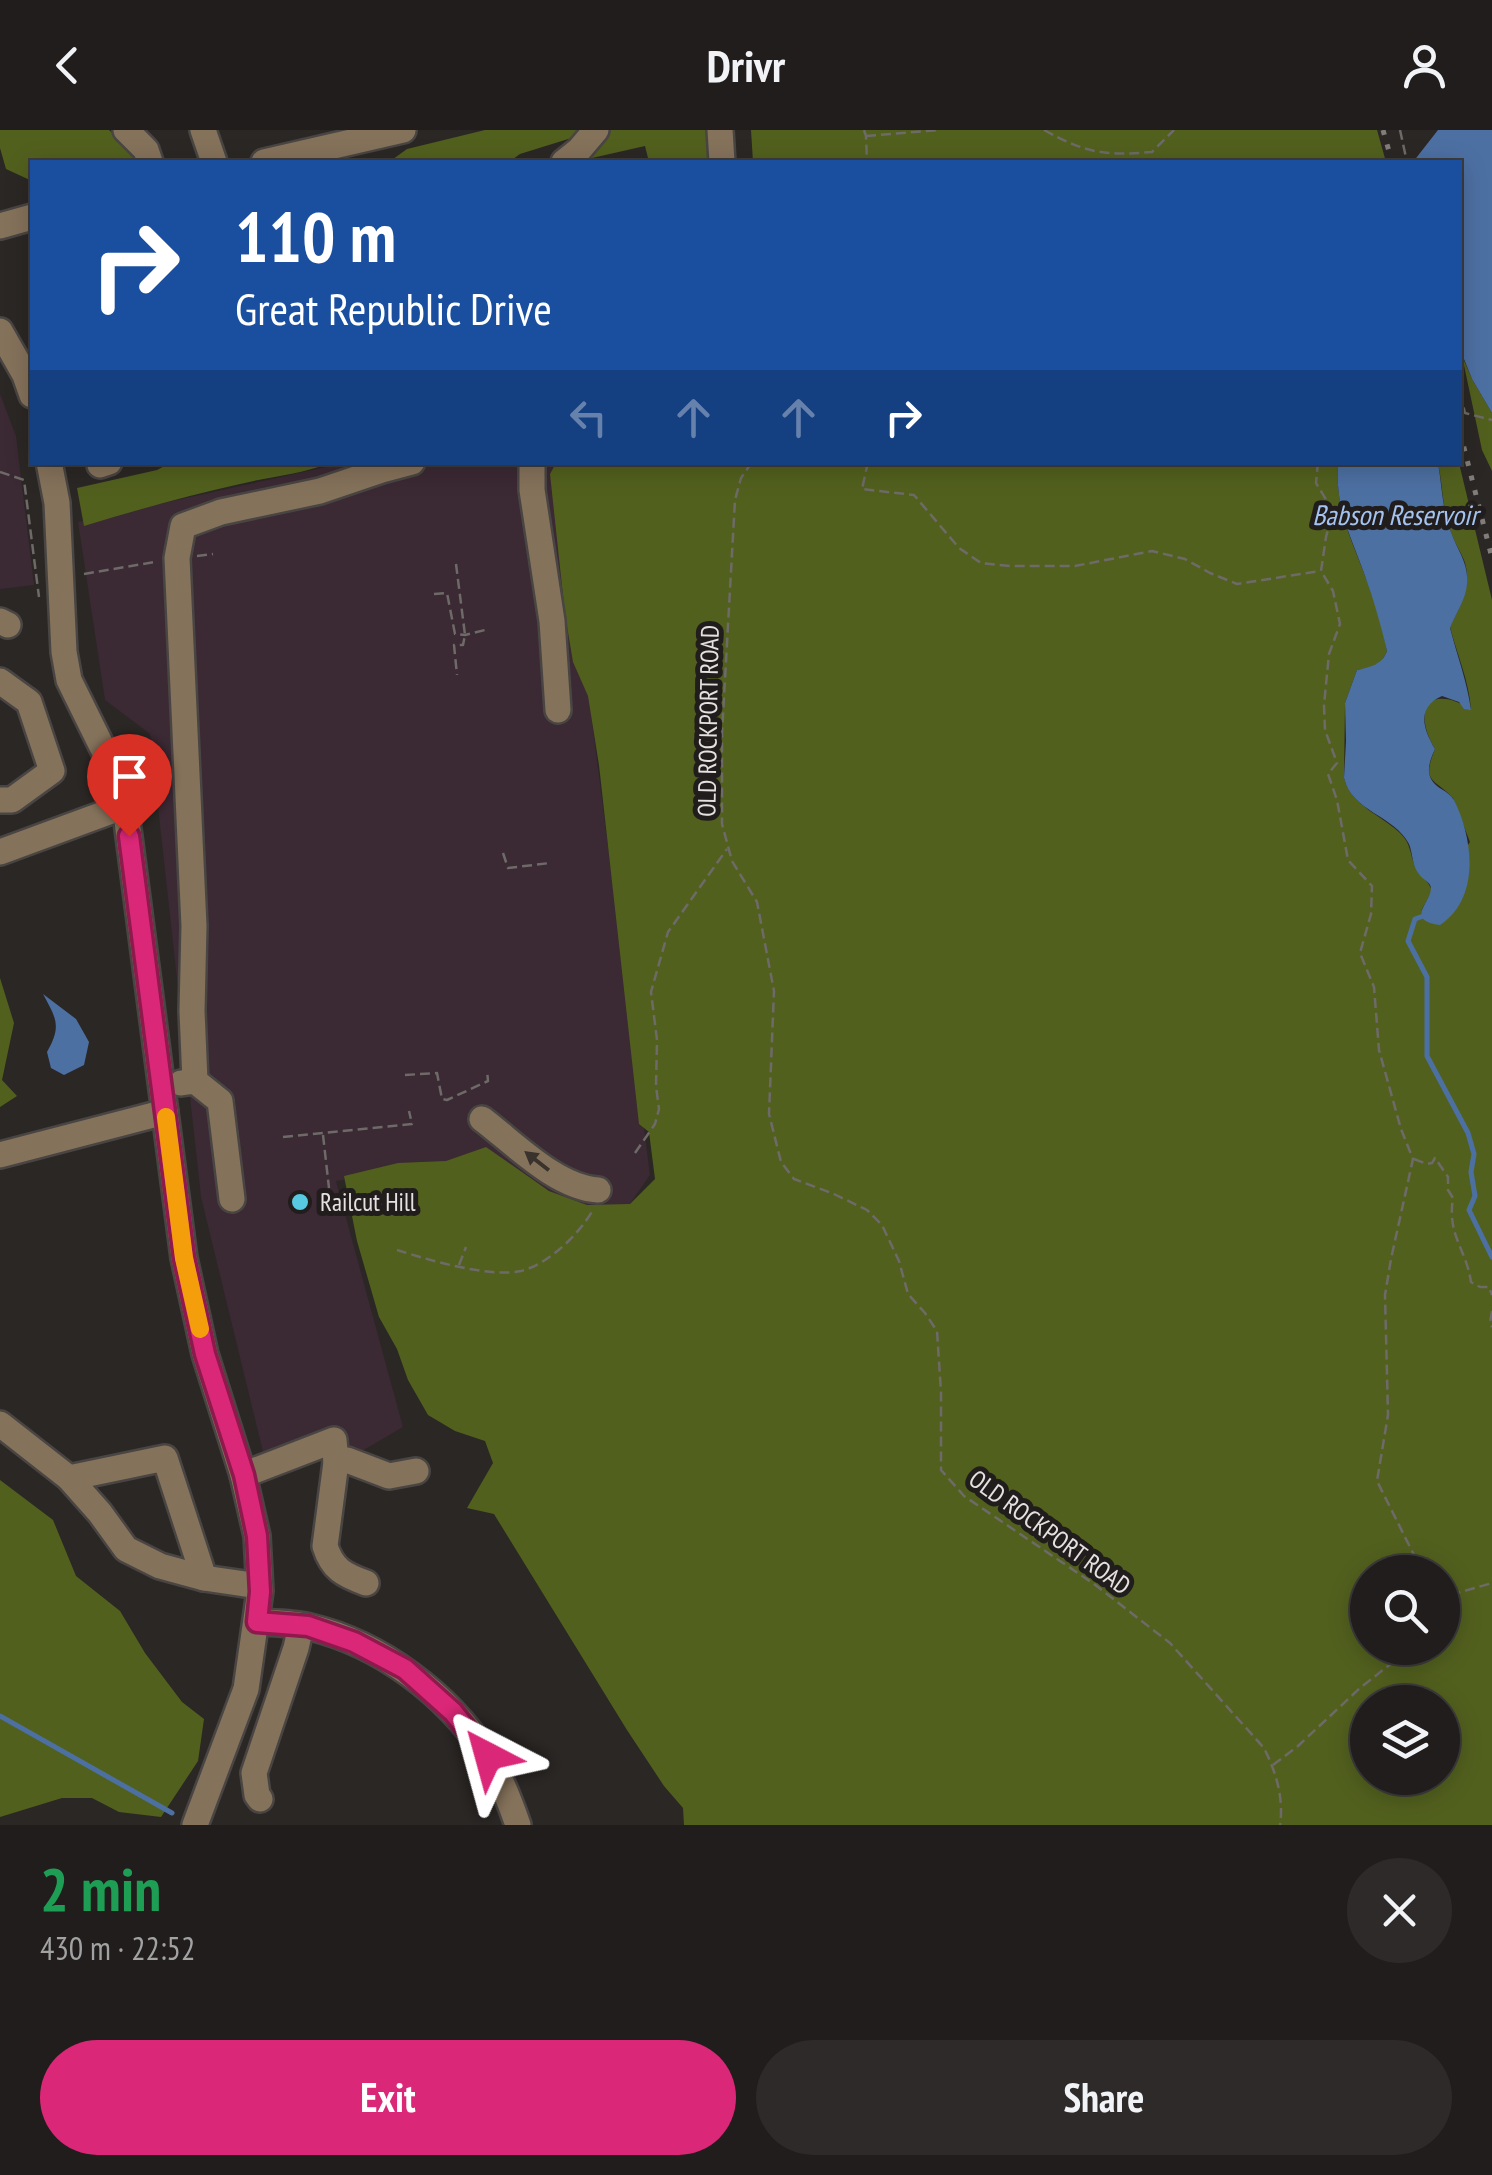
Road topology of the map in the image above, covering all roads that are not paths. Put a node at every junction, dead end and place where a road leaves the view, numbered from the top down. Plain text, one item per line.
1 (126, 130) edge
2 (203, 130) edge
3 (403, 130) edge
4 (596, 130) edge
5 (720, 130) edge
6 (315, 140) edge
7 (355, 152) edge
8 (149, 160) edge
9 (213, 160) edge
10 (269, 160) edge
11 (567, 160) edge
12 (722, 160) edge
13 (1, 223) edge
14 (30, 224) edge
15 (0, 331) edge
16 (30, 388) edge
17 (50, 465) edge
18 (402, 465) edge
19 (532, 465) edge
20 (0, 681) edge
21 (558, 710) dead end
22 (0, 800) edge
23 (125, 806) junction
24 (0, 852) edge
25 (195, 1082) junction
26 (161, 1084) junction
27 (165, 1112) junction
28 (482, 1119) dead end
29 (0, 1155) edge
30 (598, 1190) road end
31 (232, 1199) dead end
32 (0, 1424) edge
33 (336, 1462) junction
34 (416, 1471) dead end
35 (244, 1475) junction
36 (69, 1478) junction
37 (204, 1578) junction
38 (366, 1583) dead end
39 (260, 1586) junction
40 (257, 1622) junction
41 (301, 1626) junction
42 (260, 1799) dead end
43 (194, 1825) edge
44 (518, 1825) edge

1 - 8 street
2 - 9 street
3 - 7 street
4 - 11 street
5 - 12 street
6 - 7 street
6 - 10 street
13 - 14 street
15 - 16 street
17 - 23 street
18 - 25 street
19 - 21 street
20 - 22 street
23 - 24 street
23 - 26 street
25 - 26 street
25 - 31 street
26 - 27 street
27 - 29 street
27 - 35 street
30 -> 28 street
32 - 36 street
33 - 34 street
33 - 35 street
33 - 38 street
35 - 39 street
36 - 37 street
36 - 37 street
37 - 39 street
39 - 40 street
40 - 41 street
40 - 43 street
41 - 42 street
41 - 44 street

